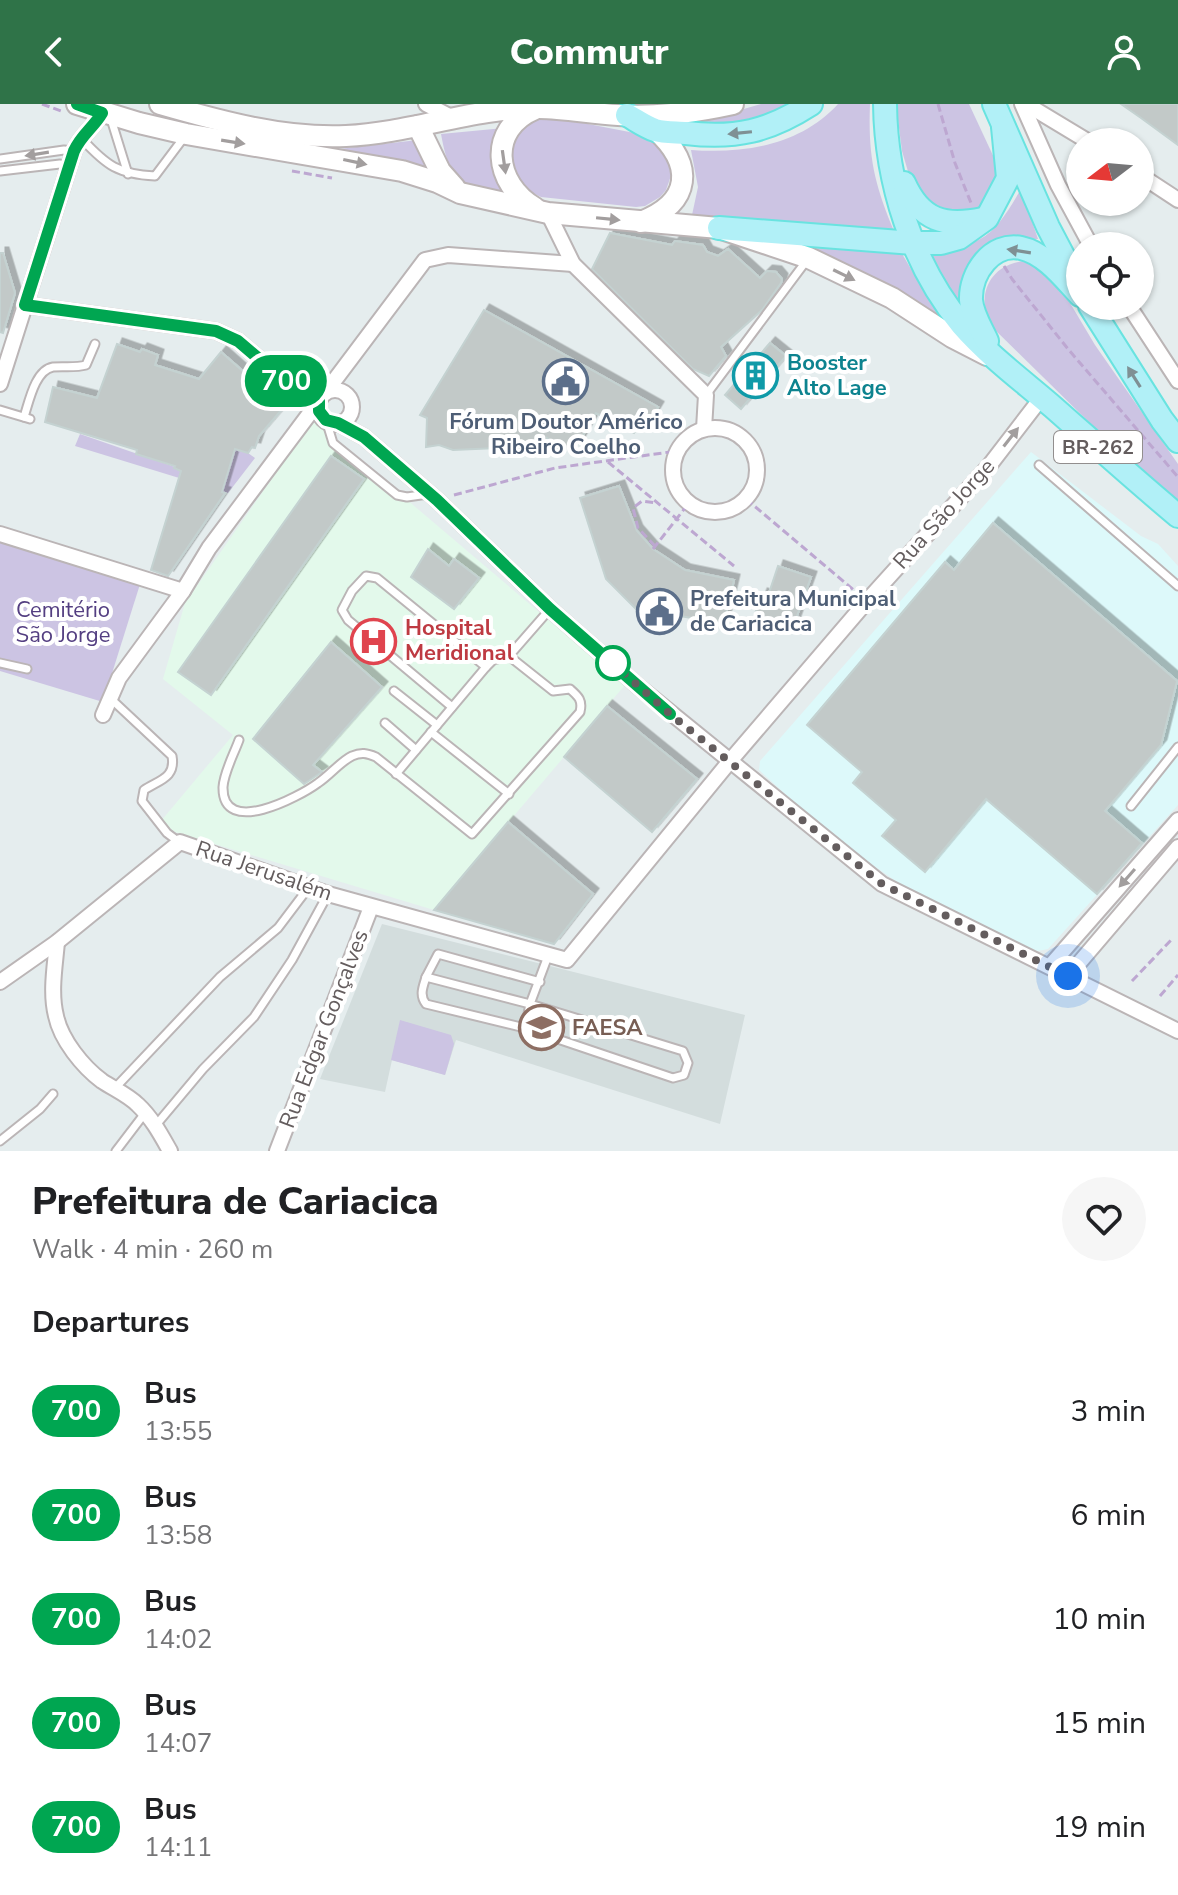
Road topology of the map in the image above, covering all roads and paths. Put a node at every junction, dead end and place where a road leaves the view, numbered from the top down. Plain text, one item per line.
1 (77, 104) edge
2 (148, 104) edge
3 (426, 104) edge
4 (733, 104) edge
5 (811, 104) edge
6 (886, 104) edge
7 (938, 104) edge
8 (994, 104) edge
9 (1024, 104) edge
10 (167, 106) edge
11 (539, 108) junction
12 (109, 111) edge
13 (627, 115) junction
14 (453, 118) junction
15 (418, 126) junction
16 (1003, 127) junction
17 (1066, 129) edge
18 (656, 130) junction
19 (186, 134) junction
20 (77, 144) junction
21 (0, 159) edge
22 (69, 167) junction
23 (0, 171) edge
24 (128, 174) junction
25 (1154, 184) edge
26 (460, 193) junction
27 (1178, 200) edge
28 (548, 213) junction
29 (983, 219) junction
30 (641, 222) junction
31 (719, 228) junction
32 (1083, 232) edge
33 (913, 243) junction
34 (996, 252) junction
35 (809, 258) junction
36 (1066, 261) edge
37 (573, 264) junction
38 (1066, 281) edge
39 (25, 305) junction
40 (1099, 320) edge
41 (1138, 320) edge
42 (95, 344) dead end
43 (998, 360) junction
44 (342, 369) junction
45 (1178, 381) edge
46 (0, 384) edge
47 (706, 395) junction
48 (322, 397) junction
49 (1042, 397) junction
50 (350, 401) junction
51 (0, 410) edge
52 (332, 422) junction
53 (704, 429) junction
54 (364, 437) junction
55 (1178, 441) edge
56 (677, 451) junction
57 (606, 461) junction
58 (1039, 465) dead end
59 (1178, 477) edge
60 (434, 497) junction
61 (746, 499) junction
62 (689, 503) junction
63 (659, 504) junction
64 (677, 519) junction
65 (1178, 519) edge
66 (0, 534) edge
67 (734, 566) dead end
68 (1178, 586) edge
69 (183, 591) junction
70 (867, 601) junction
71 (550, 609) junction
72 (509, 656) junction
73 (0, 663) edge
74 (486, 667) junction
75 (27, 669) dead end
76 (394, 691) dead end
77 (110, 698) junction
78 (452, 707) junction
79 (103, 715) dead end
80 (385, 723) dead end
81 (434, 729) junction
82 (239, 740) dead end
83 (1178, 747) edge
84 (416, 750) junction
85 (730, 761) junction
86 (396, 774) junction
87 (509, 794) junction
88 (1131, 806) dead end
89 (1178, 820) edge
90 (180, 842) junction
91 (1178, 847) edge
92 (309, 887) junction
93 (328, 894) junction
94 (371, 907) junction
95 (1173, 938) dead end
96 (57, 942) junction
97 (548, 956) junction
98 (567, 960) joint
99 (1050, 966) junction
100 (1178, 975) edge
101 (1068, 976) junction
102 (426, 977) junction
103 (1132, 981) dead end
104 (0, 982) edge
105 (540, 982) junction
106 (1160, 996) dead end
107 (530, 1004) junction
108 (525, 1028) junction
109 (1178, 1031) edge
110 (115, 1088) junction
111 (53, 1094) dead end
112 (145, 1113) junction
113 (156, 1125) junction
114 (0, 1141) edge
115 (116, 1151) edge
116 (170, 1151) edge
117 (277, 1151) edge

1 - 12 main road
2 - 10 main road
3 - 14 street
4 - 13 main road
5 -> 18 main road
6 - 29 main road
6 - 33 main road, BR-262
7 - 29 path
8 - 16 main road
9 - 17 street
9 - 32 street
10 - 15 main road
11 - 13 main road
11 - 14 main road
11 -> 28 main road
12 - 19 main road
12 - 20 street
12 - 24 lane
13 - 18 main road
14 - 15 main road
15 - 26 main road
16 - 29 main road
16 - 36 main road
18 - 30 main road
19 - 24 lane
19 -> 26 main road
20 -> 21 lane
20 - 22 street
20 - 24 lane
22 - 23 lane
22 - 39 street
25 - 27 street
26 - 28 main road
28 -> 30 main road
28 - 37 street
29 - 33 main road
30 - 31 main road
31 - 33 main road
31 - 35 main road
33 - 43 main road, BR-262
38 -> 34 main road
34 - 43 main road
34 - 59 path
35 -> 43 main road
35 - 47 lane
37 - 44 street
37 - 47 street
39 - 46 street
39 - 48 street
55 -> 40 main road, BR-262
41 - 45 street
42 - 51 lane
43 - 49 main road, BR-262
44 - 48 street
44 - 50 street
47 - 53 street
48 - 50 street
48 - 52 street
48 - 69 street
49 - 65 main road, BR-262
70 -> 49 street, Rua São Jorge
50 - 52 street
50 - 54 street
52 - 54 street
52 - 60 lane
53 - 56 street
53 - 61 street
54 - 60 street
56 - 57 path
56 - 62 street
57 - 60 path
57 - 63 path
58 - 68 lane
60 - 71 street
61 - 62 street
61 - 70 path
62 - 64 path
63 - 64 path
63 - 64 path
64 - 67 path
66 - 69 street
69 - 77 street
70 - 85 street, Rua São Jorge
71 - 72 lane
71 - 85 street
72 - 74 lane
72 - 87 lane
73 - 75 lane
74 - 78 lane
74 - 78 lane
76 - 81 lane
77 - 79 street
77 - 90 lane
78 - 81 lane
80 - 84 lane
81 - 84 lane
81 - 87 lane
82 - 86 lane
83 - 88 lane
84 - 86 lane
85 - 98 street, Rua São Jorge
85 - 99 street
86 - 87 lane
89 -> 99 street
90 - 92 street, Rua Jerusalém
90 - 96 street, Rua Jerusalém
91 - 101 street
92 - 93 street, Rua Jerusalém
92 - 110 lane
93 - 94 street, Rua Jerusalém
93 - 113 lane
94 - 97 street, Rua Jerusalém
94 - 117 street, Rua Edgar Gonçalves
95 - 103 path
96 - 104 street, Rua Jerusalém
96 - 110 street
97 - 98 street, Rua Jerusalém
97 - 105 lane
99 - 101 street
100 - 106 path
101 - 109 street
102 - 105 lane
102 - 107 lane
102 - 108 lane
105 - 107 lane
107 - 108 lane
107 - 108 lane
110 - 112 street
111 - 114 lane
112 - 113 street
112 - 115 lane
113 - 116 street

